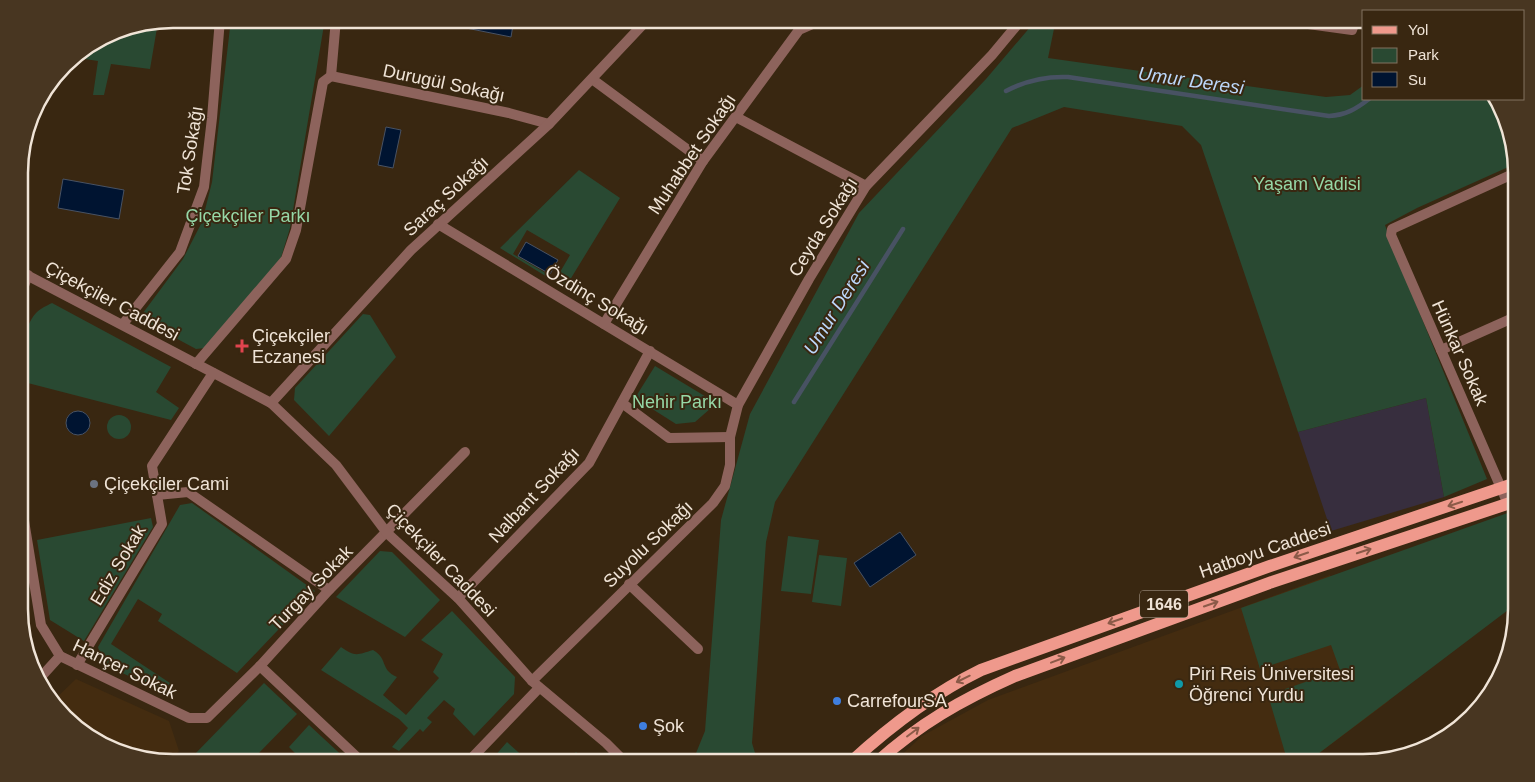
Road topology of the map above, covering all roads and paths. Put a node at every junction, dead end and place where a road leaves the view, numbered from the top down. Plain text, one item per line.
1 (219, 27) edge
2 (335, 27) edge
3 (641, 27) edge
4 (805, 27) edge
5 (1015, 27) edge
6 (1330, 27) edge
7 (1353, 27) edge
8 (331, 76) junction
9 (592, 79) junction
10 (736, 117) junction
11 (549, 124) junction
12 (703, 161) junction
13 (1508, 176) edge
14 (866, 186) junction
15 (438, 224) junction
16 (28, 275) edge
17 (1508, 320) edge
18 (123, 324) junction
19 (604, 324) junction
20 (1441, 350) junction
21 (650, 352) junction
22 (196, 364) junction
23 (213, 373) junction
24 (622, 403) junction
25 (271, 404) junction
26 (738, 404) junction
27 (730, 437) junction
28 (465, 452) dead end
29 (1508, 486) edge
30 (1502, 489) junction
31 (157, 495) junction
32 (1508, 497) edge
33 (1508, 503) edge
34 (387, 533) junction
35 (28, 545) edge
36 (630, 584) junction
37 (328, 590) junction
38 (458, 598) junction
39 (698, 649) dead end
40 (60, 656) junction
41 (77, 664) junction
42 (260, 666) junction
43 (43, 674) edge
44 (535, 684) junction
45 (353, 754) edge
46 (475, 754) edge
47 (617, 754) edge
48 (860, 754) edge
49 (886, 754) edge

1 - 18 street, Tok Sokağı
2 - 8 street
3 - 9 street, Saraç Sokağı
4 - 10 street, Muhabbet Sokağı
5 - 14 street, Ceyda Sokağı
6 - 7 street
8 - 11 street, Durugül Sokağı
8 - 22 street
9 - 11 street, Saraç Sokağı
9 - 12 street
10 - 12 street, Muhabbet Sokağı
10 - 14 street
11 - 15 street, Saraç Sokağı
12 - 19 street, Muhabbet Sokağı
13 - 20 street, Hünkar Sokak
14 - 26 street, Ceyda Sokağı
15 - 19 street, Özdinç Sokağı
15 - 25 street, Saraç Sokağı
16 - 18 street, Çiçekçiler Caddesi
17 - 20 street
18 - 22 street, Çiçekçiler Caddesi
19 - 21 street, Özdinç Sokağı
20 - 30 street, Hünkar Sokak
21 - 24 street, Nalbant Sokağı
21 - 26 street, Özdinç Sokağı
22 - 23 street, Çiçekçiler Caddesi
23 - 25 street, Çiçekçiler Caddesi
23 - 31 street, Ediz Sokak
24 - 27 street
24 - 38 street, Nalbant Sokağı
25 - 34 street, Çiçekçiler Caddesi
26 - 27 street, Suyolu Sokağı
27 - 36 street, Suyolu Sokağı
28 - 34 street, Turgay Sokak
29 - 30 main road, Hatboyu Caddesi / 1646
30 - 32 street, Hünkar Sokak
30 -> 48 main road, Hatboyu Caddesi / 1646
31 - 37 street
31 - 41 street, Ediz Sokak
49 -> 33 main road, Hatboyu Caddesi / 1646
34 - 37 street, Turgay Sokak
34 - 38 street, Çiçekçiler Caddesi
35 - 40 street, Hançer Sokak
36 - 39 street
36 - 44 street, Suyolu Sokağı
37 - 42 street, Turgay Sokak
38 - 44 street, Çiçekçiler Caddesi
40 - 41 street, Hançer Sokak
40 - 43 street
41 - 42 street, Hançer Sokak
42 - 45 street
44 - 46 street, Suyolu Sokağı
44 - 47 street, Çiçekçiler Caddesi

